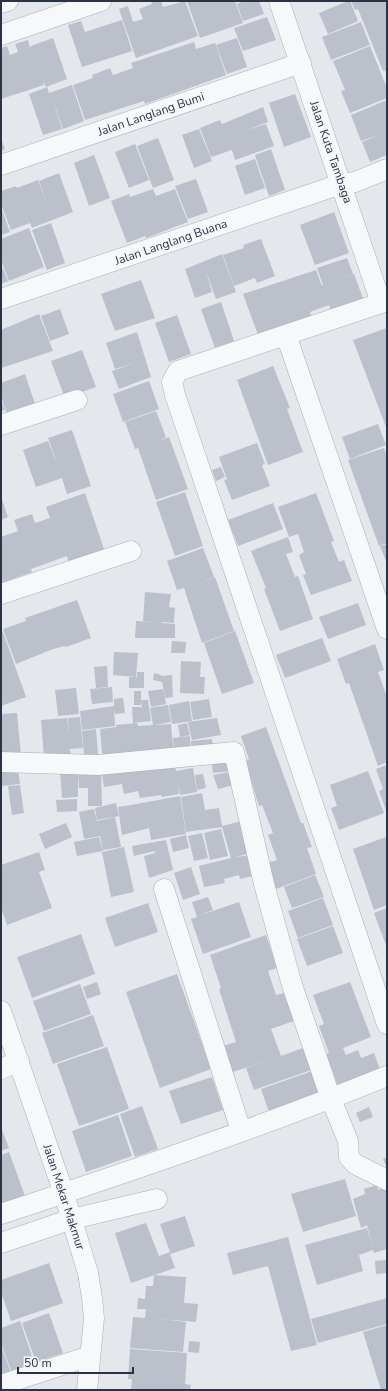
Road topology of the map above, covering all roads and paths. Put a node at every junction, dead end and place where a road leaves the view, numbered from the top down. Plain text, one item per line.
1 (8, 1) edge
2 (102, 1) edge
3 (279, 1) edge
4 (293, 1) edge
5 (1, 3) edge
6 (1, 35) edge
7 (301, 63) junction
8 (1, 165) edge
9 (387, 169) edge
10 (348, 183) junction
11 (387, 277) edge
12 (1, 299) edge
13 (384, 302) edge
14 (286, 335) junction
15 (77, 400) dead end
16 (1, 425) edge
17 (131, 550) dead end
18 (1, 594) edge
19 (387, 629) edge
20 (1, 762) edge
21 (164, 889) dead end
22 (1, 1011) edge
23 (387, 1024) edge
24 (19, 1061) junction
25 (1, 1069) edge
26 (387, 1076) edge
27 (331, 1099) junction
28 (241, 1131) junction
29 (387, 1180) edge
30 (64, 1194) junction
31 (157, 1199) dead end
32 (1, 1214) edge
33 (72, 1219) junction
34 (1, 1243) edge
35 (90, 1356) junction
36 (1, 1385) edge
37 (88, 1390) edge

1 - 5 street
2 - 6 street
3 - 7 street, Jalan Kuta Tambaga
4 - 10 street, Jalan Kuta Tambaga
7 - 8 street, Jalan Langlang Bumi
7 - 10 street, Jalan Kuta Tambaga
9 - 10 street, Jalan Langlang Buana
10 - 11 street, Jalan Kuta Tambaga
10 - 12 street, Jalan Langlang Buana
10 - 13 street, Jalan Kuta Tambaga
13 - 14 street
14 - 19 street
14 - 23 street
15 - 16 street
17 - 18 street
20 - 27 street
21 - 28 street
22 - 24 street, Jalan Mekar Makmur
24 - 25 street
24 - 30 street, Jalan Mekar Makmur
26 - 27 street
27 - 28 street
27 - 29 street
28 - 30 street
30 - 32 street
30 - 33 street, Jalan Mekar Makmur
31 - 33 street
33 - 34 street
33 - 35 street, Jalan Mekar Makmur
35 - 36 street
35 - 37 street, Jalan Mekar Makmur

